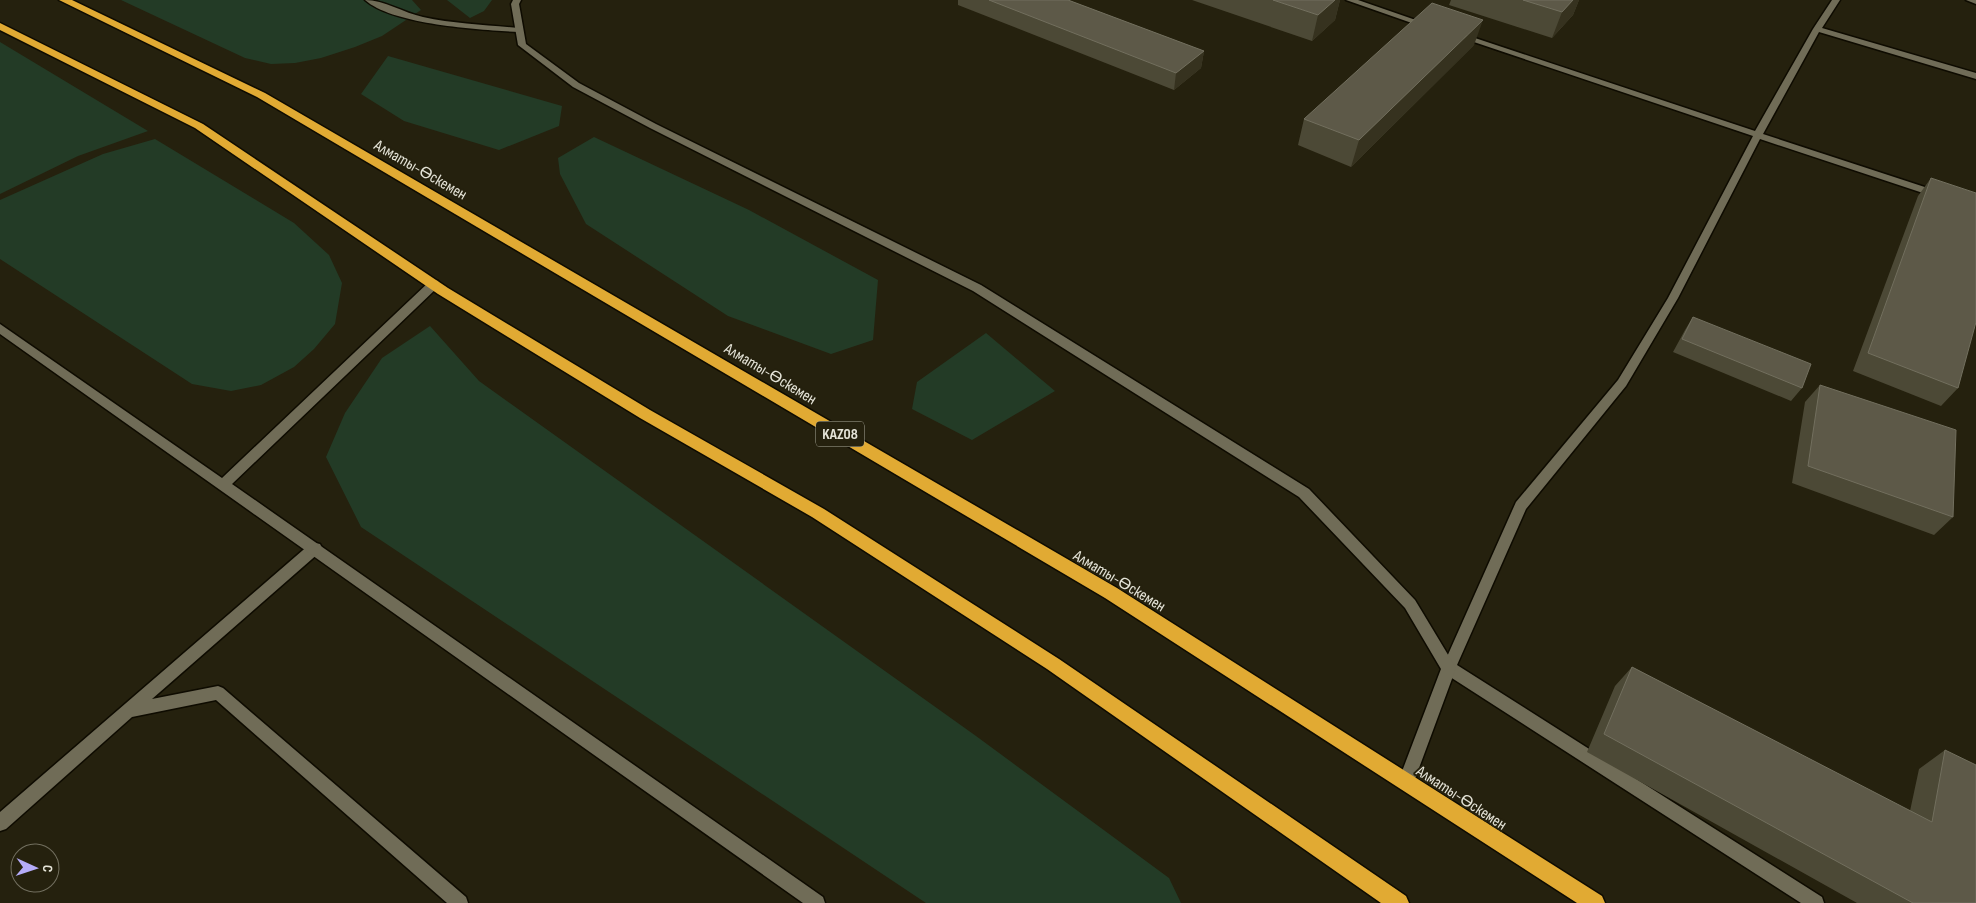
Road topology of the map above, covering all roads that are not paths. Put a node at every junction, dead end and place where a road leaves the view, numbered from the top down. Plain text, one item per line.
1 (64, 0) edge
2 (369, 0) edge
3 (517, 0) edge
4 (1350, 0) edge
5 (1836, 0) edge
6 (1970, 0) edge
7 (1976, 2) edge
8 (0, 26) edge
9 (1434, 27) edge
10 (1818, 29) junction
11 (519, 30) junction
12 (1453, 34) edge
13 (1976, 76) edge
14 (1758, 136) junction
15 (1948, 197) edge
16 (434, 284) junction
17 (0, 328) edge
18 (224, 484) junction
19 (315, 548) junction
20 (1449, 668) junction
21 (129, 710) junction
22 (1406, 782) junction
23 (0, 823) edge
24 (1396, 902) edge
25 (460, 903) edge
26 (817, 903) edge
27 (1595, 903) edge
28 (1816, 903) edge

1 - 22 highway, Алматы-Өскемен / KAZ08
2 - 11 street
3 - 11 street
4 - 9 street
5 - 10 street
6 - 7 street
8 - 16 highway
10 - 13 street
10 - 14 street
11 - 20 street
12 - 14 street
14 - 15 street
14 - 20 street
16 - 18 street
16 - 24 highway
17 - 18 street
18 - 19 street
19 - 21 street
19 - 26 street
20 - 22 street
20 - 28 street
21 - 23 street
21 - 25 street
22 - 27 highway, Алматы-Өскемен / KAZ08

